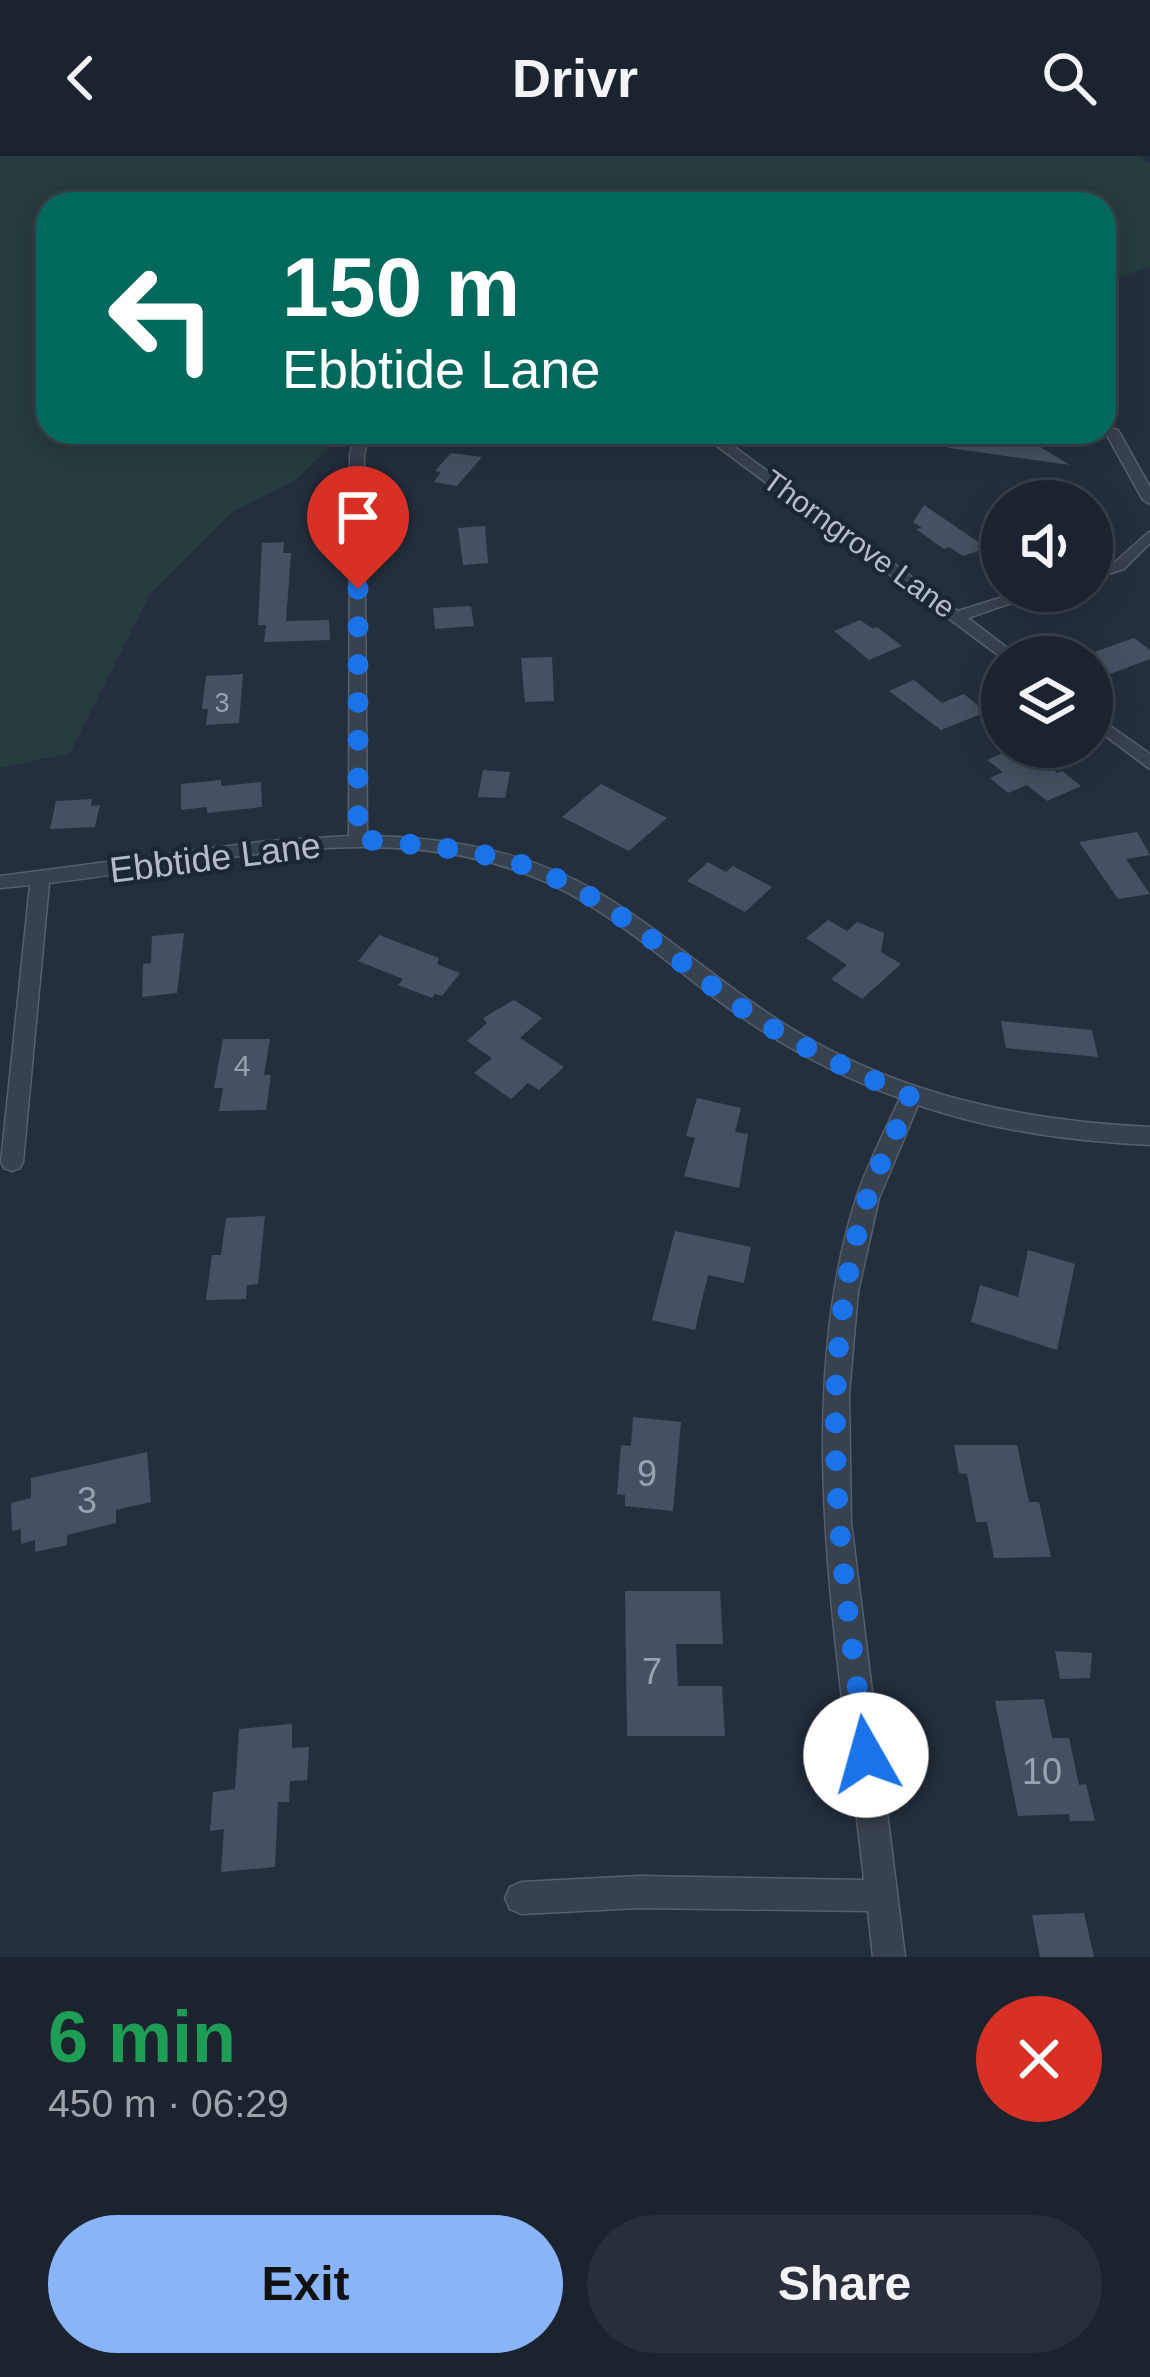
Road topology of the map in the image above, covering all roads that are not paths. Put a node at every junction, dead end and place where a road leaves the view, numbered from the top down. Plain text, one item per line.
1 (1116, 439) edge
2 (360, 444) edge
3 (721, 444) edge
4 (1150, 500) edge
5 (1150, 535) edge
6 (1113, 568) edge
7 (981, 609) edge
8 (957, 616) junction
9 (983, 636) edge
10 (1113, 734) edge
11 (1150, 763) edge
12 (358, 839) junction
13 (40, 878) junction
14 (0, 881) edge
15 (911, 1097) junction
16 (1150, 1136) edge
17 (12, 1162) dead end
18 (883, 1895) junction
19 (521, 1898) dead end
20 (890, 1957) edge

1 - 4 street
2 - 12 street
3 - 8 street, Thorngrove Lane
5 - 6 street
7 - 8 street
8 - 9 street, Thorngrove Lane
10 - 11 street
12 - 13 street, Ebbtide Lane
12 - 15 street, Ebbtide Lane
13 - 14 street, Ebbtide Lane
13 - 17 street
15 - 16 street, Ebbtide Lane
15 - 18 street
18 - 19 street
18 - 20 street

